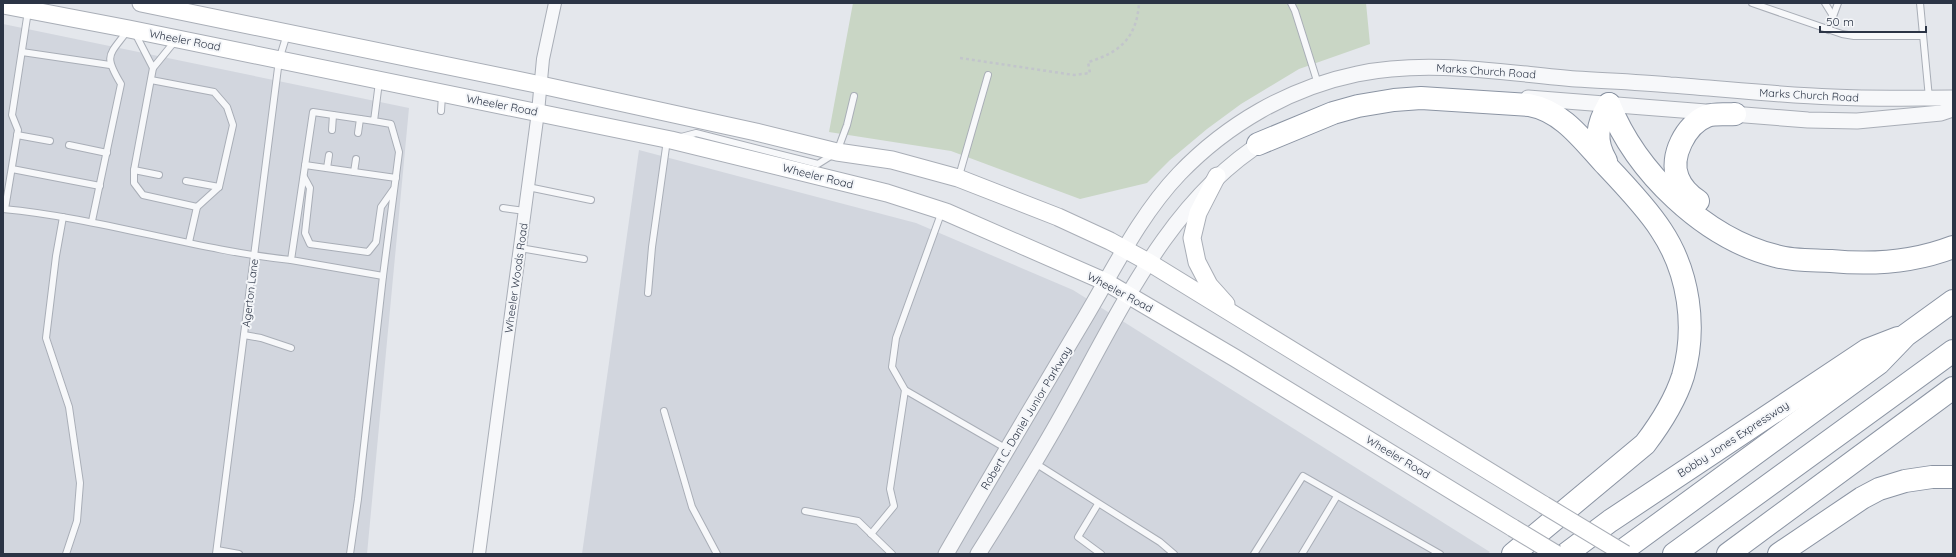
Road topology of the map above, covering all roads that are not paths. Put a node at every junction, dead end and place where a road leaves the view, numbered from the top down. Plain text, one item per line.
1 (141, 3) edge
2 (555, 3) edge
3 (1291, 3) edge
4 (1752, 3) edge
5 (1825, 3) edge
6 (1838, 3) edge
7 (1920, 3) edge
8 (3, 5) edge
9 (28, 10) junction
10 (1833, 16) junction
11 (131, 30) junction
12 (1828, 30) junction
13 (288, 33) junction
14 (1923, 36) junction
15 (177, 39) junction
16 (22, 52) junction
17 (280, 60) junction
18 (110, 65) junction
19 (153, 68) junction
20 (988, 75) dead end
21 (151, 80) junction
22 (380, 80) junction
23 (1608, 81) junction
24 (1318, 84) junction
25 (541, 85) junction
26 (442, 94) junction
27 (854, 96) dead end
28 (1929, 98) junction
29 (1953, 98) edge
30 (1609, 104) junction
31 (1953, 109) edge
32 (441, 112) dead end
33 (538, 112) junction
34 (1735, 114) junction
35 (333, 115) junction
36 (360, 119) junction
37 (374, 121) junction
38 (332, 130) dead end
39 (358, 133) dead end
40 (17, 135) junction
41 (669, 139) junction
42 (50, 141) dead end
43 (1258, 144) junction
44 (69, 145) dead end
45 (837, 152) junction
46 (106, 153) junction
47 (329, 155) dead end
48 (356, 159) dead end
49 (305, 165) junction
50 (327, 168) junction
51 (12, 169) junction
52 (134, 170) junction
53 (354, 172) junction
54 (1613, 172) junction
55 (159, 175) dead end
56 (304, 176) junction
57 (1217, 176) junction
58 (396, 178) junction
59 (958, 178) junction
60 (186, 181) dead end
61 (100, 186) junction
62 (219, 187) junction
63 (528, 187) junction
64 (394, 188) junction
65 (591, 200) dead end
66 (197, 207) junction
67 (503, 208) dead end
68 (4, 209) edge
69 (525, 211) junction
70 (942, 211) junction
71 (63, 217) junction
72 (92, 221) junction
73 (189, 242) junction
74 (1953, 247) edge
75 (520, 248) junction
76 (1124, 250) junction
77 (254, 256) junction
78 (584, 259) dead end
79 (291, 260) junction
80 (1841, 262) junction
81 (1150, 263) junction
82 (383, 276) junction
83 (1106, 282) junction
84 (648, 293) dead end
85 (1128, 296) junction
86 (1953, 301) edge
87 (1238, 318) junction
88 (244, 335) junction
89 (1906, 335) junction
90 (291, 348) dead end
91 (1953, 351) edge
92 (1953, 388) edge
93 (905, 390) junction
94 (664, 411) dead end
95 (1007, 449) junction
96 (1035, 464) junction
97 (1953, 477) edge
98 (1337, 496) junction
99 (1098, 504) junction
100 (805, 511) dead end
101 (871, 534) junction
102 (216, 552) edge
103 (889, 553) edge
104 (66, 554) edge
105 (239, 554) edge
106 (350, 554) edge
107 (479, 554) edge
108 (717, 554) edge
109 (946, 554) edge
110 (978, 554) edge
111 (1102, 554) edge
112 (1174, 554) edge
113 (1254, 554) edge
114 (1302, 554) edge
115 (1440, 554) edge
116 (1512, 554) edge
117 (1556, 554) edge
118 (1566, 554) edge
119 (1618, 554) edge
120 (1625, 554) edge
121 (1674, 554) edge
122 (1728, 554) edge
123 (1778, 554) edge

1 - 13 main road
2 - 25 street, Wheeler Woods Road
3 - 24 lane
4 - 12 lane
5 - 10 lane
6 - 10 lane
7 - 14 lane
8 - 9 main road, Wheeler Road
9 - 11 main road, Wheeler Road
9 - 16 lane
10 - 12 lane
11 - 15 main road, Wheeler Road
11 - 18 lane
11 - 19 lane
12 - 14 lane
13 - 17 lane, Agerton Lane
13 - 25 main road
14 - 28 lane
15 - 17 main road, Wheeler Road
15 - 19 lane
16 - 18 lane
16 - 40 lane
17 - 22 main road, Wheeler Road
17 - 77 lane, Agerton Lane
18 - 46 lane
19 - 21 lane
20 - 59 lane
21 - 52 lane
21 - 62 lane
22 - 26 main road, Wheeler Road
22 - 37 lane
23 - 24 street, Marks Church Road
23 - 28 street, Marks Church Road
23 - 30 street
24 - 76 street, Marks Church Road
25 - 33 street, Wheeler Woods Road
25 - 45 main road
26 - 32 lane
26 - 33 main road, Wheeler Road
27 - 45 lane
28 - 29 street, Marks Church Road
30 - 34 street, Marks Church Road
30 - 43 street, Marks Church Road
30 - 54 highway
30 - 80 highway
31 - 34 street, Marks Church Road
33 - 41 main road, Wheeler Road
33 - 63 street, Wheeler Woods Road
34 - 80 highway
35 - 36 lane
35 - 38 lane
35 - 49 lane
36 - 37 lane
36 - 39 lane
37 - 58 lane
40 - 42 lane
40 - 51 lane
41 - 45 lane
41 - 70 main road, Wheeler Road
41 - 84 lane
43 - 54 highway
43 - 57 street, Marks Church Road
44 - 46 lane
45 - 59 main road
46 - 61 lane
47 - 50 lane
48 - 53 lane
49 - 50 lane
49 - 56 lane
50 - 53 lane
51 - 61 lane
51 - 68 lane
52 - 55 lane
52 - 66 lane
53 - 58 lane
54 - 116 highway
56 - 64 lane
56 - 79 lane
57 - 81 street, Marks Church Road
57 - 87 main road
58 - 64 lane
59 - 76 main road
60 - 62 lane
61 - 72 lane
62 - 66 lane
63 - 65 lane
63 - 69 street, Wheeler Woods Road
64 - 82 lane
66 - 73 lane
67 - 69 lane
68 - 71 lane
69 - 75 street, Wheeler Woods Road
70 - 83 main road, Wheeler Road
70 - 93 lane
71 - 72 lane
71 - 104 lane
72 - 73 lane
73 - 77 lane
74 - 80 highway
75 - 78 lane
75 - 107 street, Wheeler Woods Road
76 - 81 main road
76 - 83 street, Marks Church Road
77 - 79 lane
77 - 88 lane, Agerton Lane
79 - 82 lane
81 - 85 street, Marks Church Road
81 - 87 main road
82 - 106 lane
83 - 85 main road, Wheeler Road
83 - 95 street, Robert C. Daniel Junior Parkway
85 - 96 street
85 - 117 main road, Wheeler Road, bridge
86 - 89 highway, Bobby Jones Expressway
87 - 120 main road, bridge
88 - 90 lane
88 - 102 lane, Agerton Lane
89 - 118 highway, Bobby Jones Expressway
89 - 119 highway, Bobby Jones Expressway
91 - 121 highway
92 - 122 highway
93 - 95 lane
93 - 101 lane
94 - 108 lane
95 - 109 street, Robert C. Daniel Junior Parkway
96 - 99 lane
96 - 110 street
97 - 123 highway
98 - 113 lane
98 - 114 lane
98 - 115 lane
99 - 111 lane
99 - 112 lane
100 - 101 lane
101 - 103 lane
102 - 105 lane

